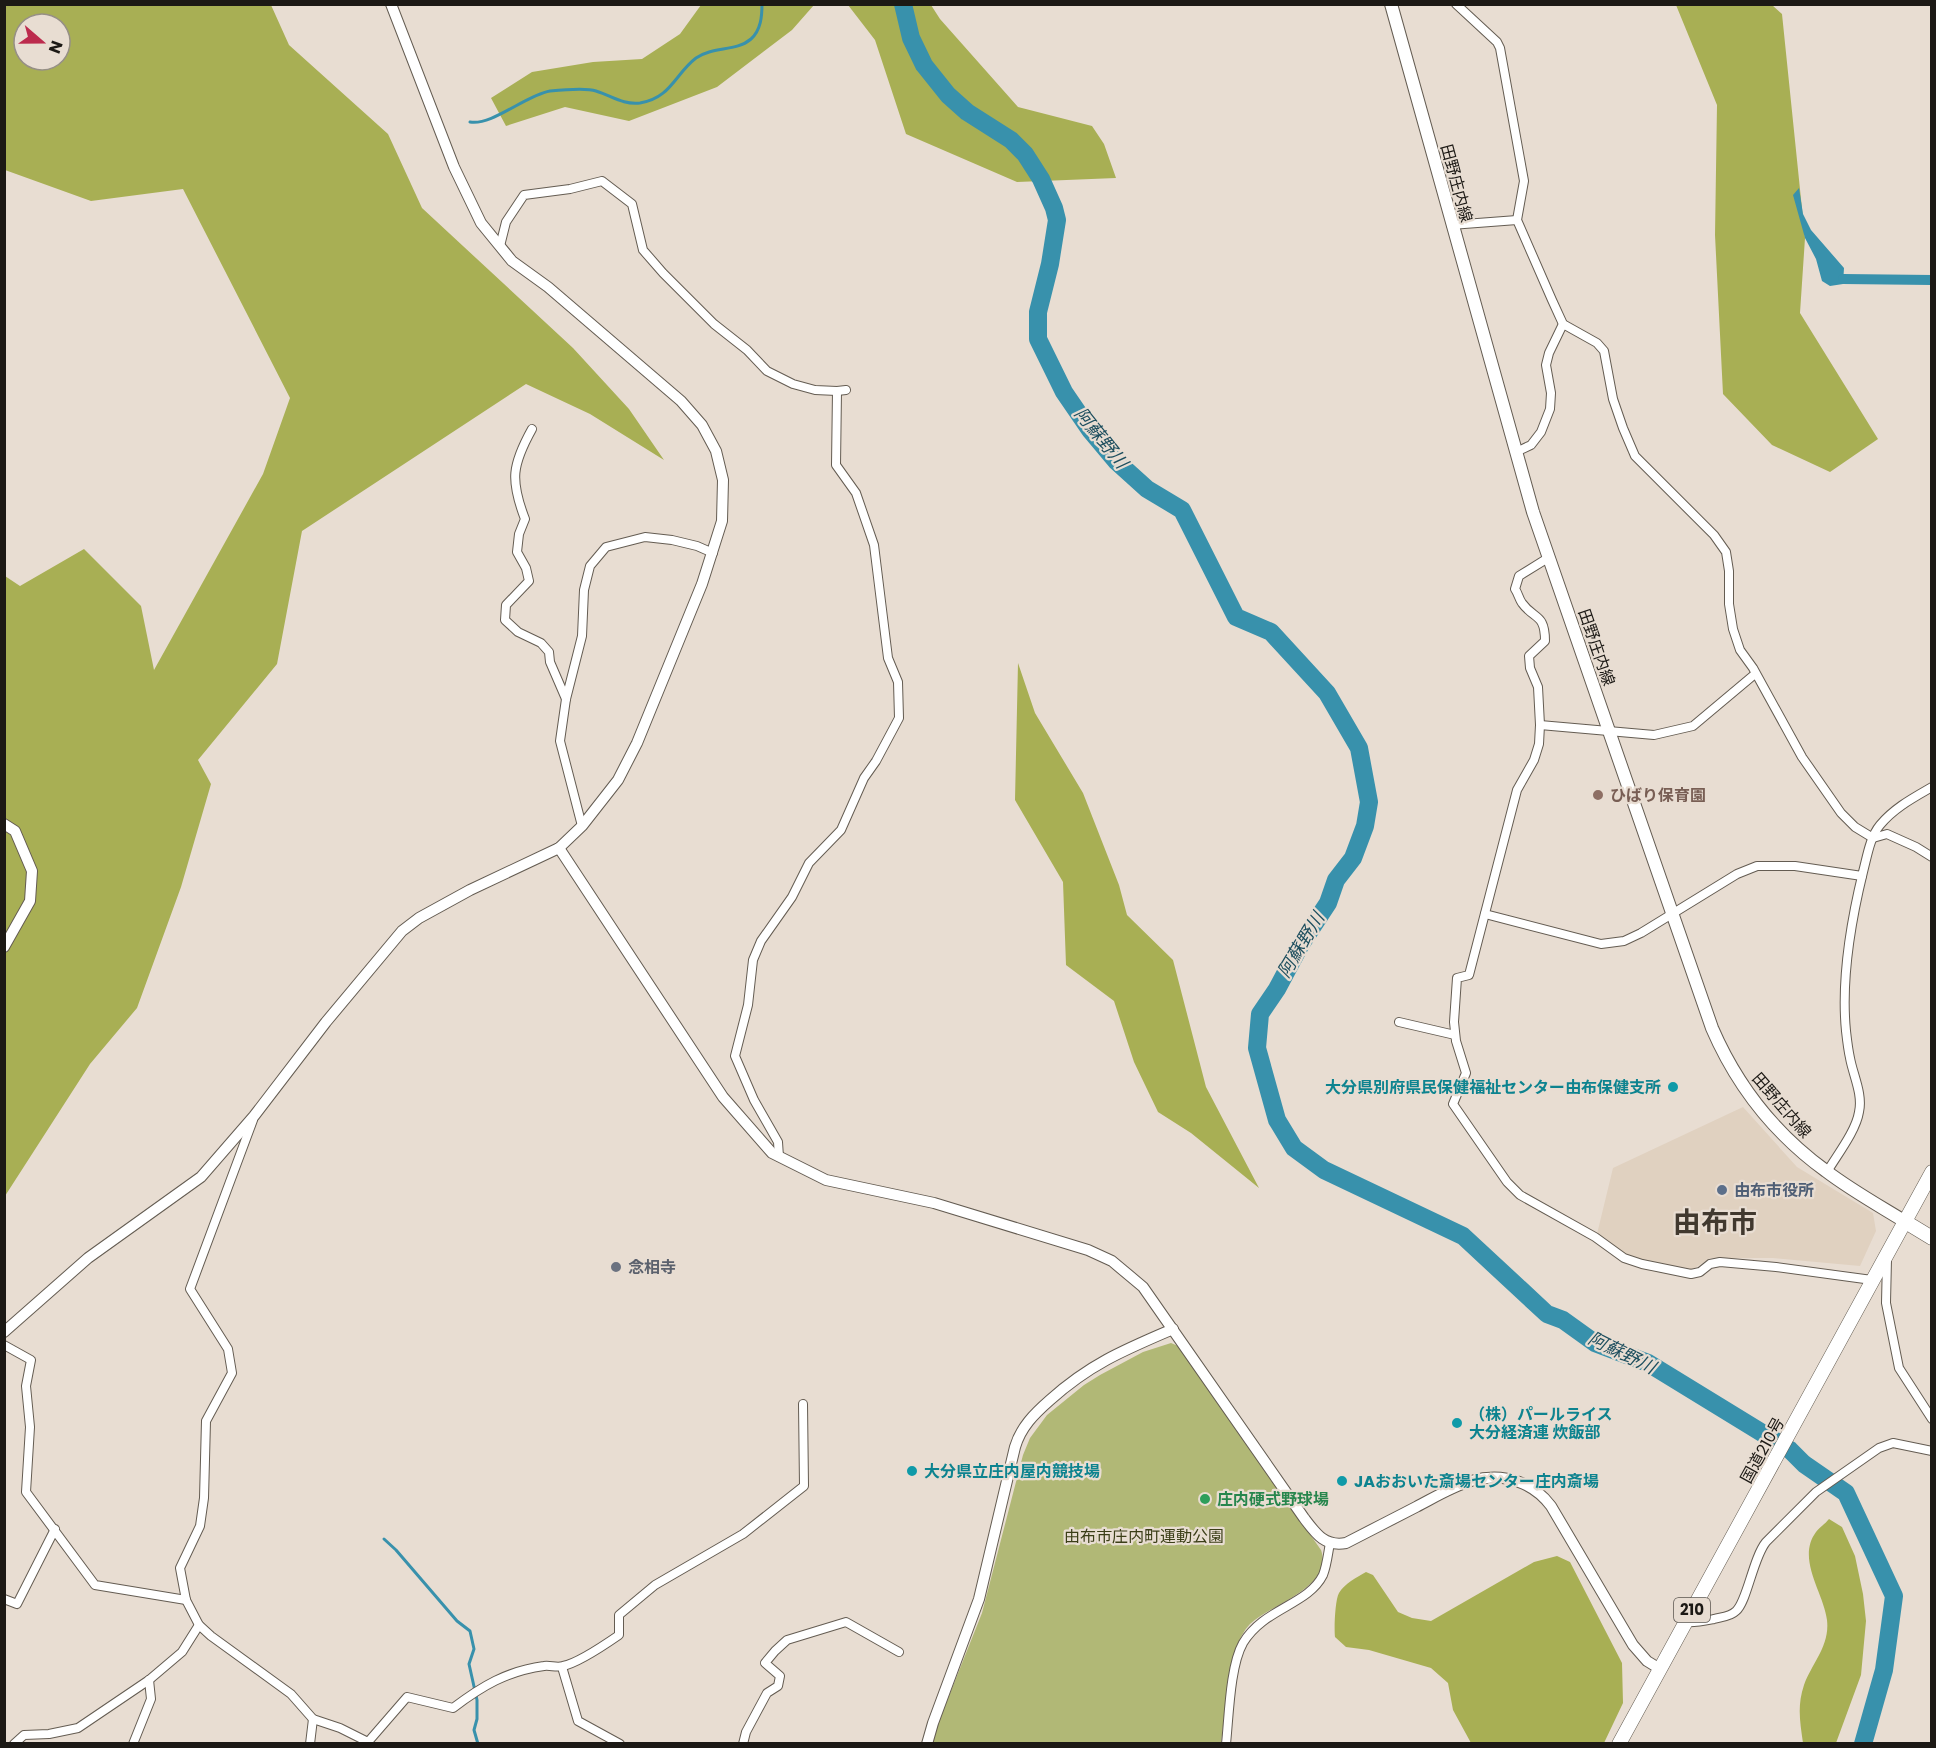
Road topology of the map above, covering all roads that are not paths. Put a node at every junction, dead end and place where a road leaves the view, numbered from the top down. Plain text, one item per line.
1 (391, 4) edge
2 (1391, 4) edge
3 (1456, 4) edge
4 (1517, 220) junction
5 (1451, 225) junction
6 (500, 246) junction
7 (1563, 324) junction
8 (532, 429) dead end
9 (1516, 452) junction
10 (713, 553) junction
11 (1548, 558) junction
12 (1755, 674) junction
13 (566, 699) junction
14 (1540, 725) junction
15 (1609, 732) junction
16 (1932, 788) edge
17 (4, 824) edge
18 (582, 826) junction
19 (1873, 838) junction
20 (559, 848) junction
21 (1932, 857) edge
22 (1862, 876) junction
23 (1485, 914) junction
24 (1673, 915) junction
25 (4, 947) edge
26 (1399, 1022) dead end
27 (1455, 1035) junction
28 (254, 1116) junction
29 (779, 1157) junction
30 (1827, 1172) junction
31 (1929, 1180) edge
32 (1904, 1221) junction
33 (1932, 1238) edge
34 (1888, 1251) junction
35 (1872, 1280) junction
36 (1173, 1329) junction
37 (4, 1332) edge
38 (4, 1345) edge
39 (803, 1404) dead end
40 (1932, 1419) edge
41 (1932, 1451) edge
42 (55, 1529) junction
43 (1330, 1543) junction
44 (4, 1599) edge
45 (186, 1600) junction
46 (1686, 1622) junction
47 (200, 1625) junction
48 (899, 1652) dead end
49 (562, 1667) junction
50 (1660, 1669) junction
51 (149, 1680) junction
52 (313, 1719) junction
53 (14, 1743) edge
54 (133, 1743) edge
55 (310, 1743) edge
56 (620, 1743) edge
57 (743, 1743) edge
58 (927, 1743) edge
59 (1226, 1743) edge
60 (1619, 1743) edge

1 - 6 street
2 - 5 main road, 田野庄内線
3 - 4 street
4 - 5 street
4 - 7 street
5 - 9 main road, 田野庄内線
6 - 10 street
6 - 29 street
7 - 9 street
7 - 12 street
8 - 13 street
9 - 11 main road, 田野庄内線
10 - 13 street
10 - 18 street
11 - 14 street
11 - 15 main road, 田野庄内線
12 - 15 street
12 - 19 street
13 - 18 street
14 - 15 street
14 - 23 street
15 - 24 main road, 田野庄内線
16 - 19 street
17 - 25 street
18 - 20 street
19 - 21 street
19 - 22 street
20 - 28 street
20 - 29 street
22 - 24 street
22 - 30 street
23 - 24 street
23 - 27 street
24 - 30 main road, 田野庄内線
26 - 27 street
27 - 35 street
28 - 37 street
28 - 45 street
29 - 36 street
30 - 32 main road, 田野庄内線
31 - 32 main road, 国道210号 / 210
32 - 33 main road
32 - 34 main road, 国道210号 / 210
34 - 35 main road, 国道210号 / 210
34 - 40 street
35 - 46 main road, 国道210号 / 210
36 - 43 street
36 - 58 street
38 - 42 street
39 - 49 street
41 - 46 street
42 - 44 street
42 - 45 street
43 - 50 street
43 - 59 street
45 - 47 street
46 - 50 main road, 国道210号 / 210
47 - 51 street
47 - 52 street
48 - 57 street
49 - 52 street
49 - 56 street
50 - 60 main road, 国道210号 / 210
51 - 53 street
51 - 54 street
52 - 55 street

